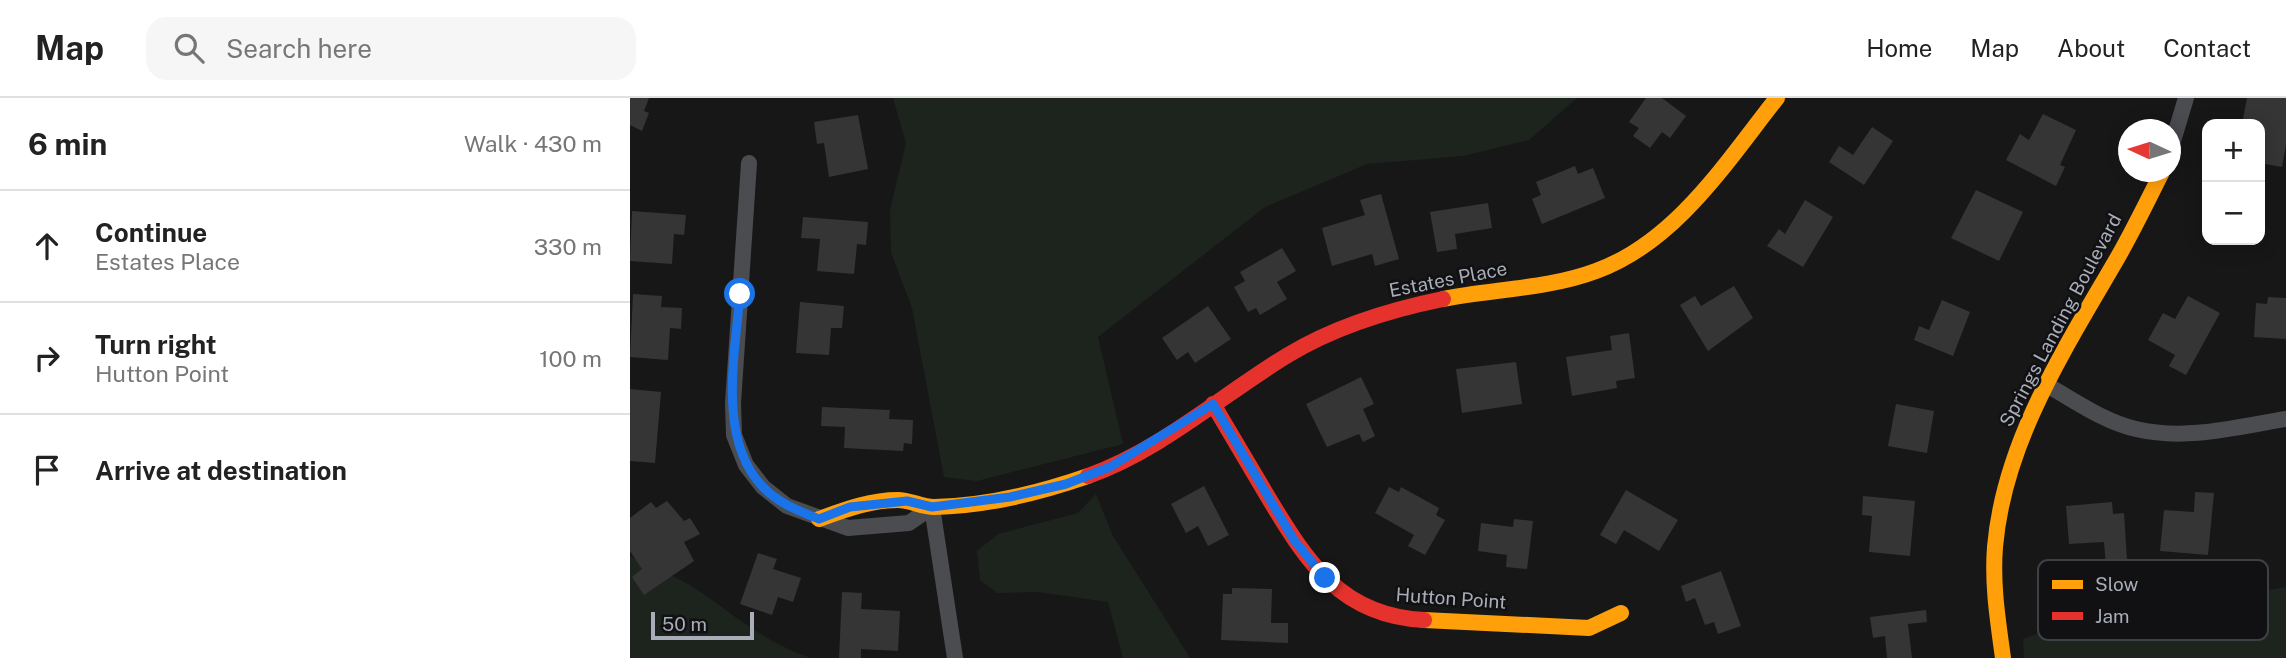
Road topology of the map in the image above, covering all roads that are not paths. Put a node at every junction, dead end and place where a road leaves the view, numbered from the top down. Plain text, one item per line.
1 (1777, 98) edge
2 (2186, 98) edge
3 (2180, 119) edge
4 (749, 163) dead end
5 (2157, 182) edge
6 (2045, 384) junction
7 (1213, 404) junction
8 (2286, 419) edge
9 (932, 507) junction
10 (1621, 613) dead end
11 (955, 658) edge
12 (2003, 658) edge

1 - 7 street, Estates Place
2 - 3 street
4 - 9 street, Estates Place
5 - 6 street, Springs Landing Boulevard
6 - 8 street
6 - 12 street, Springs Landing Boulevard
7 - 9 street, Estates Place
7 - 10 street, Hutton Point
9 - 11 street

